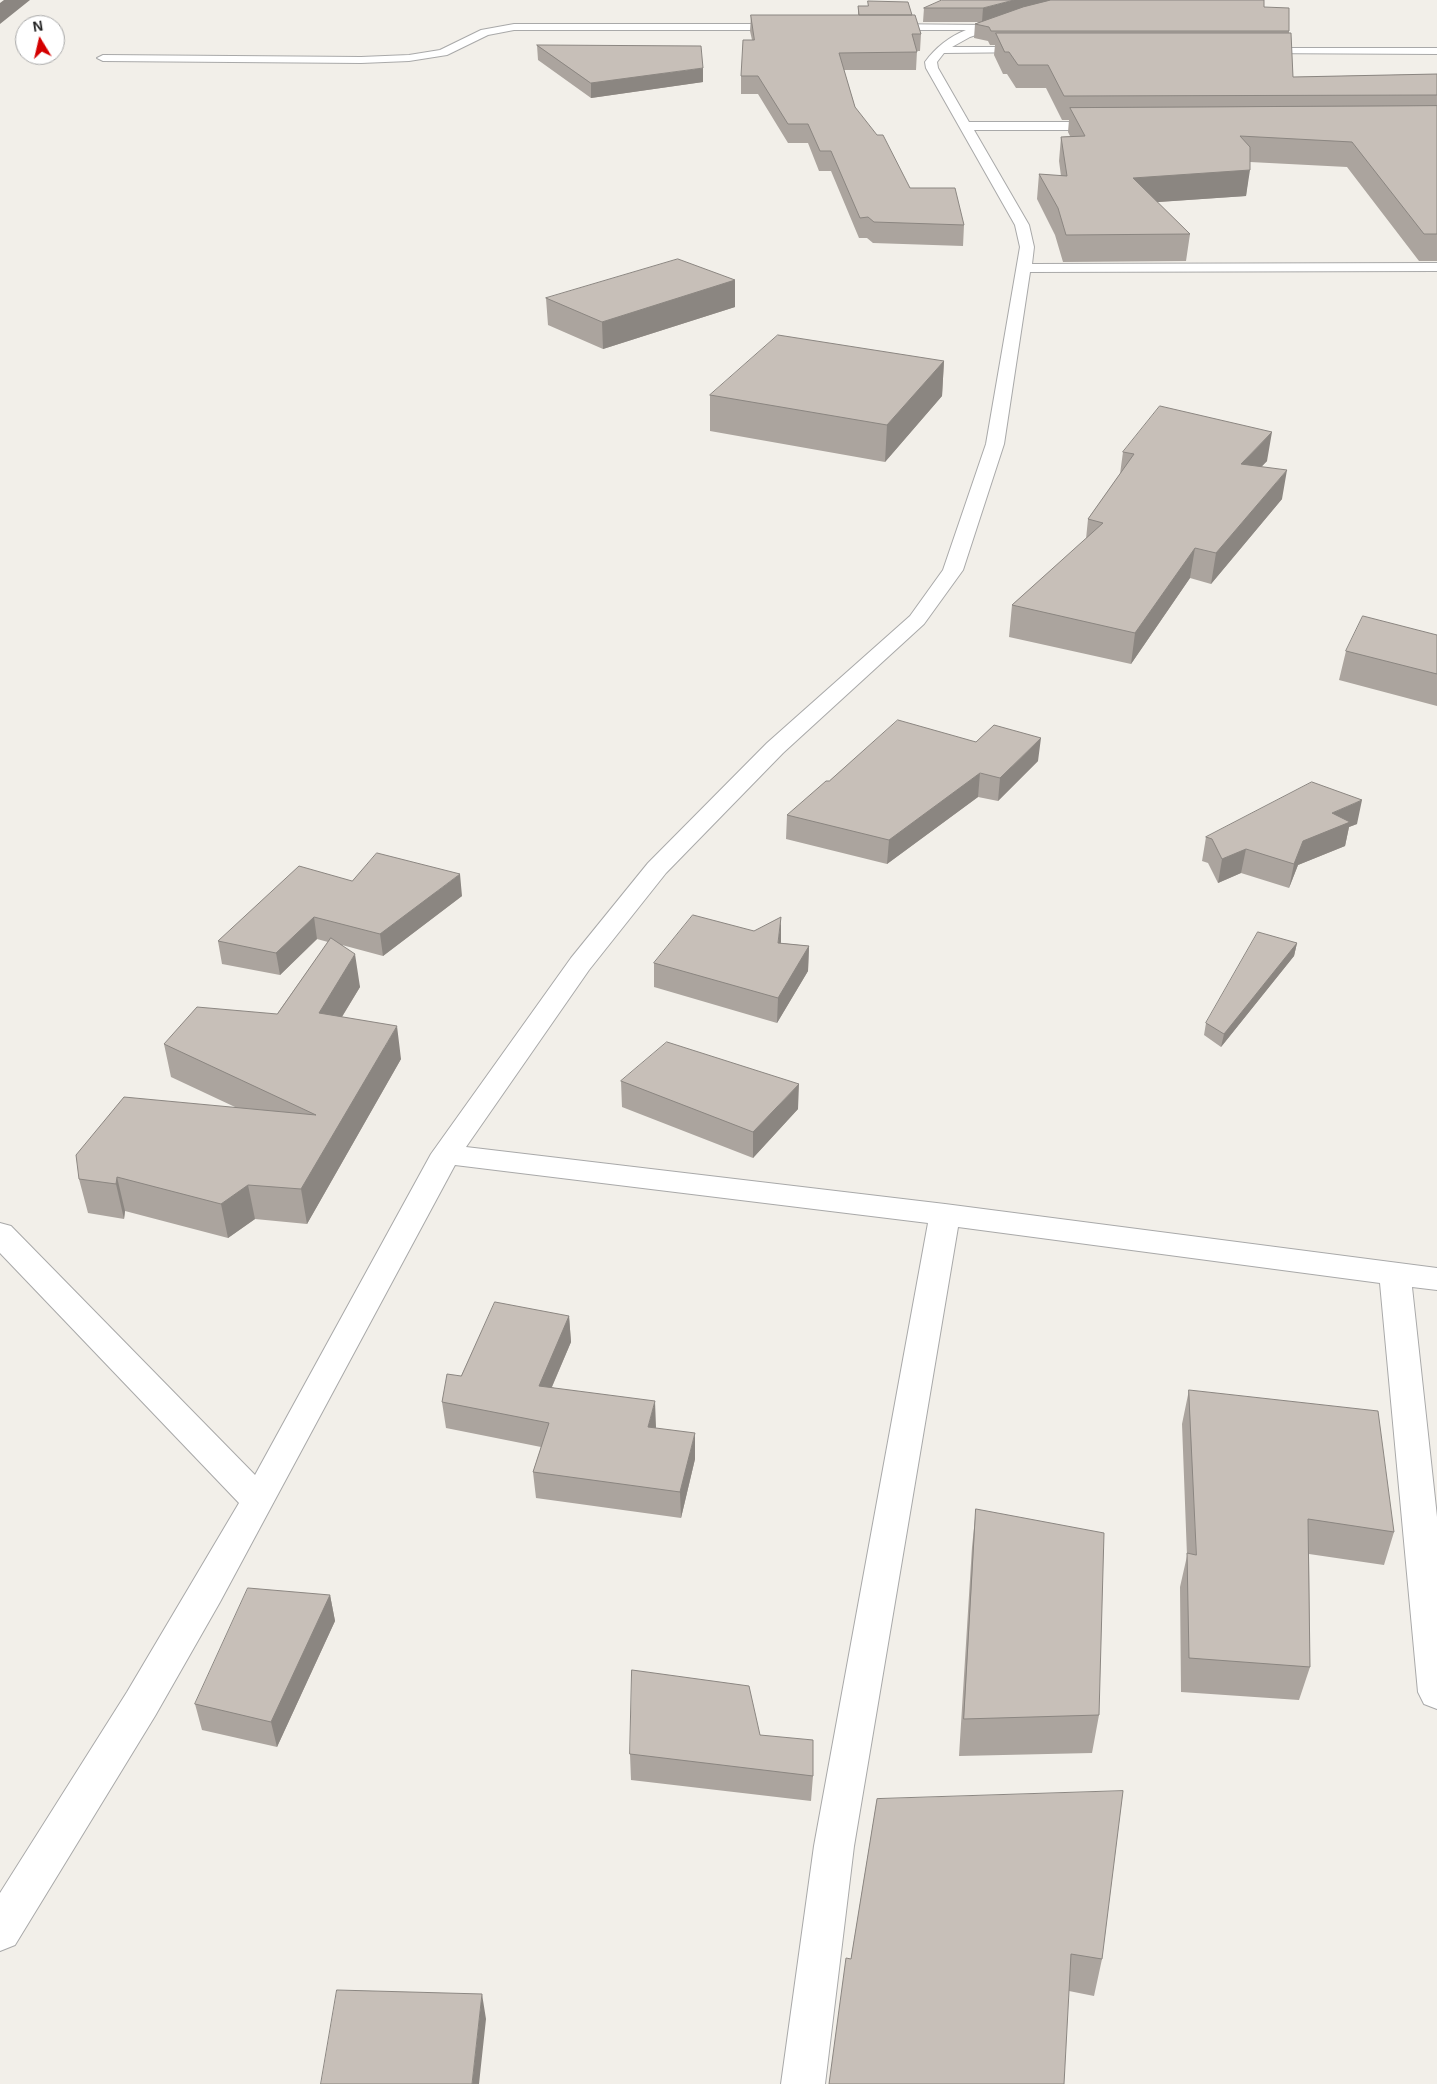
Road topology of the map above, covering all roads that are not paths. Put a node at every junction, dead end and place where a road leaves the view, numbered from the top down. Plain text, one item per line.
1 (1030, 14) edge
2 (798, 27) edge
3 (867, 27) edge
4 (985, 27) junction
5 (940, 50) junction
6 (1039, 50) edge
7 (1238, 51) edge
8 (1437, 51) edge
9 (103, 58) dead end
10 (966, 126) junction
11 (1123, 126) edge
12 (1437, 267) edge
13 (1025, 268) junction
14 (446, 1154) junction
15 (946, 1215) junction
16 (0, 1234) edge
17 (1396, 1274) junction
18 (1437, 1278) edge
19 (258, 1501) junction
20 (1437, 1692) edge
21 (0, 1931) edge
22 (802, 2084) edge

1 - 4 street
2 - 9 street
3 - 4 street
4 - 5 street
5 - 6 street
5 - 10 street
7 - 8 street
10 - 11 street
10 - 13 street
12 - 13 street
13 - 14 street
14 - 15 street
14 - 19 street
15 - 17 street
15 - 22 street
16 - 19 street
17 - 18 street
17 - 20 street
19 - 21 street

